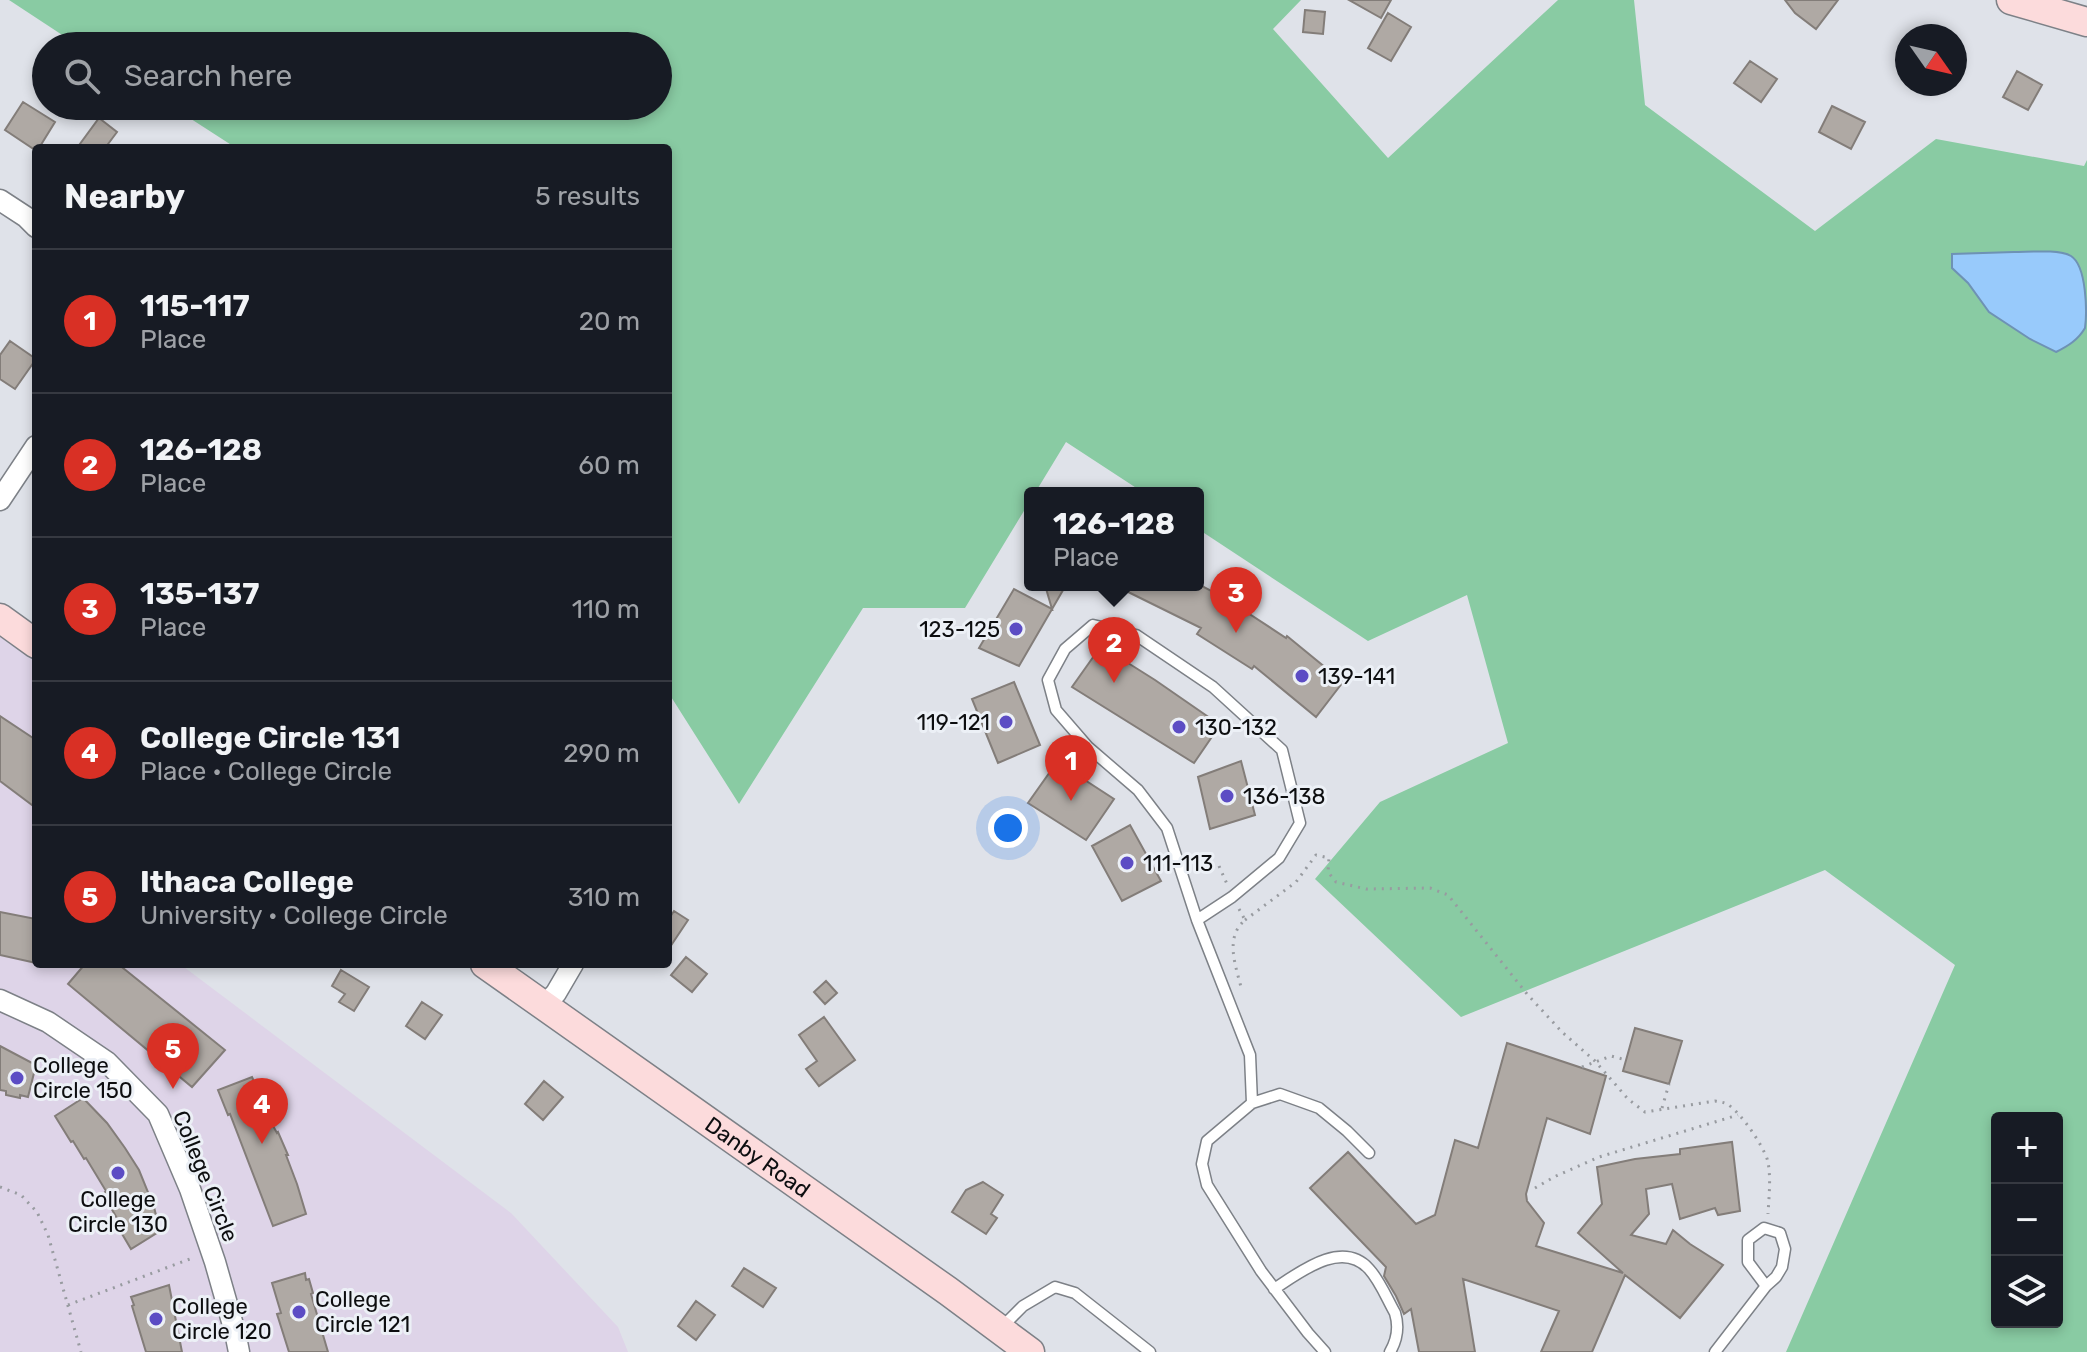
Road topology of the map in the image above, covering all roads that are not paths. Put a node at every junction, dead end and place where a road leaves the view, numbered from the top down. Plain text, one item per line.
1 (2011, 0) edge
2 (2087, 22) edge
3 (0, 200) edge
4 (32, 223) edge
5 (32, 452) edge
6 (0, 500) edge
7 (0, 618) edge
8 (32, 641) edge
9 (1197, 920) junction
10 (491, 968) edge
11 (571, 968) edge
12 (0, 1000) edge
13 (544, 1006) junction
14 (1252, 1103) junction
15 (1369, 1153) dead end
16 (1766, 1286) junction
17 (1274, 1289) junction
18 (1000, 1329) junction
19 (239, 1352) edge
20 (1030, 1352) edge
21 (1150, 1352) edge
22 (1325, 1352) edge
23 (1390, 1352) edge
24 (1715, 1352) edge

1 - 2 main road
3 - 4 street
5 - 6 street
7 - 8 main road
9 - 9 lane
9 - 14 lane
10 - 13 main road, Danby Road
11 - 13 street
12 - 19 street, College Circle
13 - 18 main road, Danby Road
14 - 15 lane
14 - 17 lane
16 - 16 lane
16 - 24 lane
17 - 22 lane
17 - 23 lane
18 - 20 main road, Danby Road
18 - 21 lane

